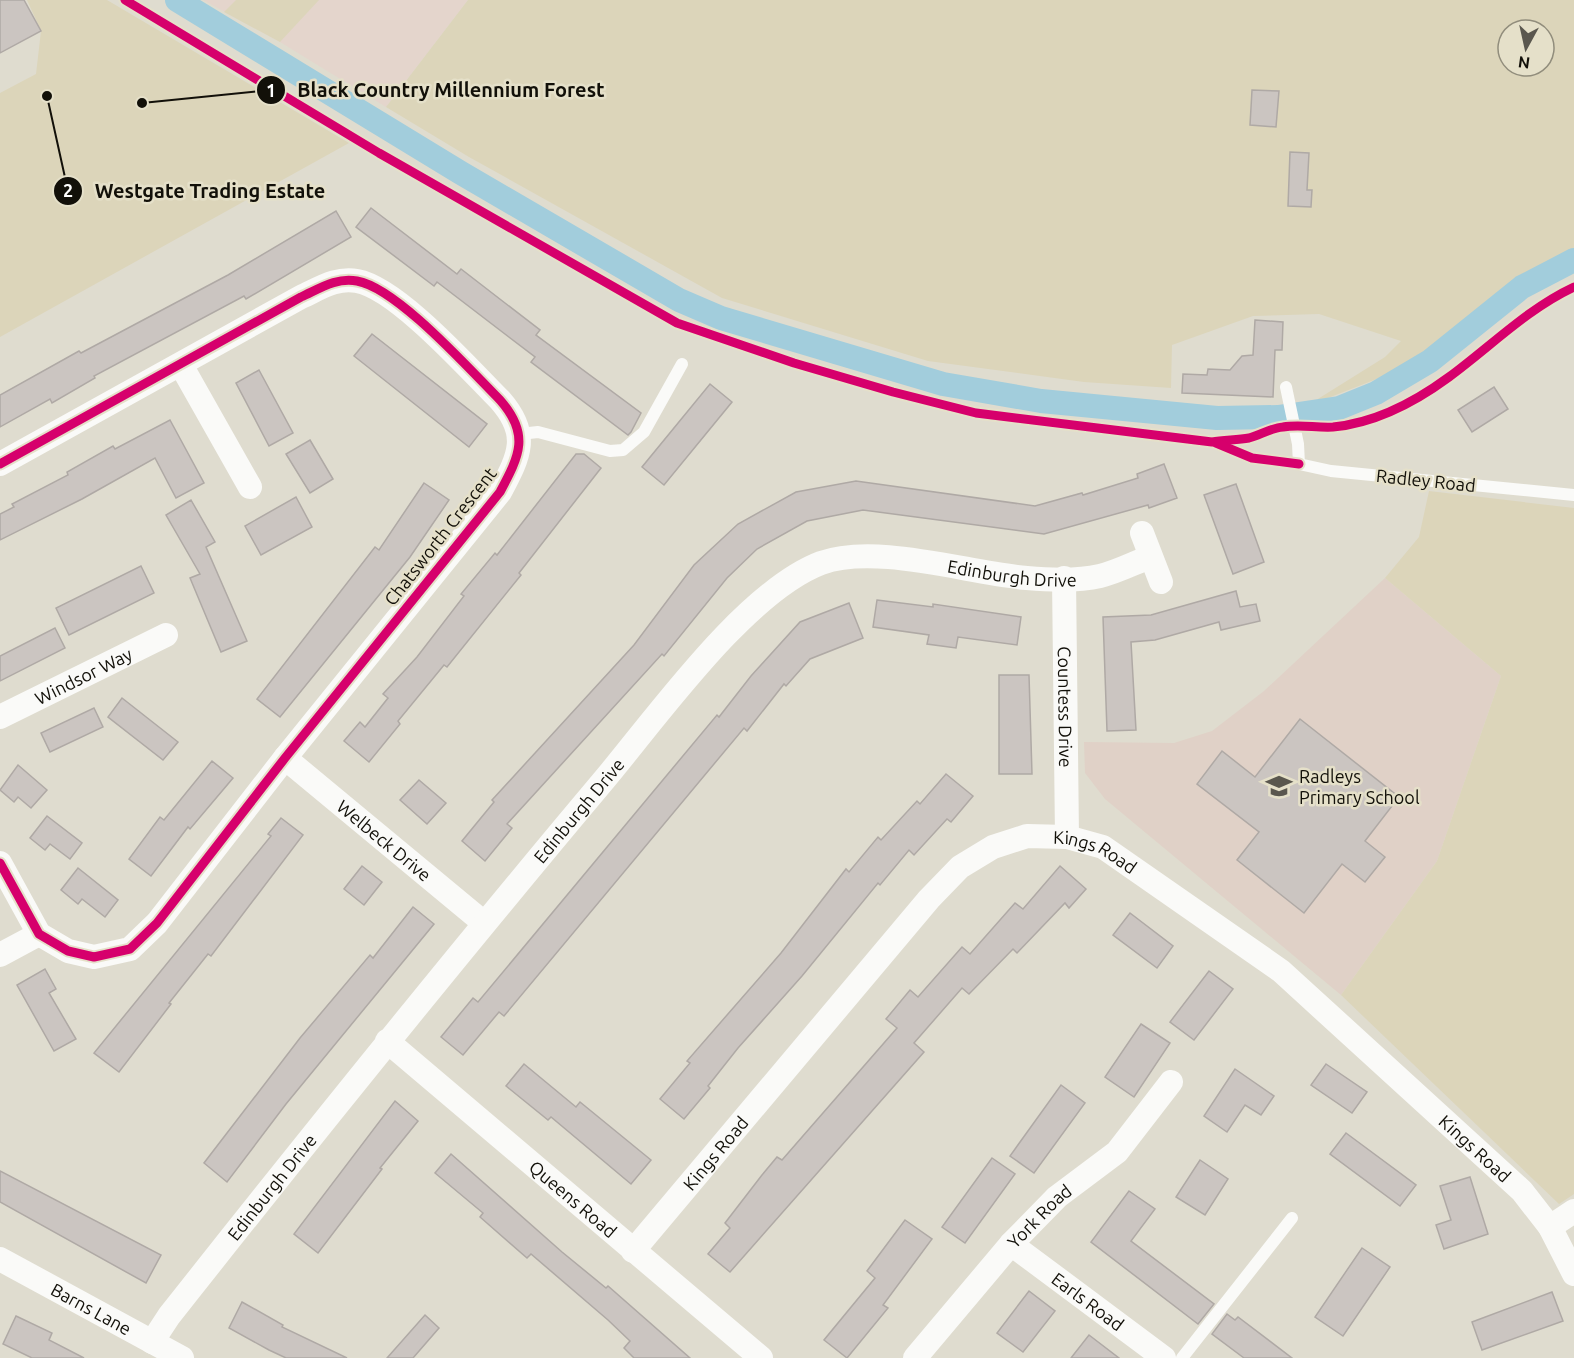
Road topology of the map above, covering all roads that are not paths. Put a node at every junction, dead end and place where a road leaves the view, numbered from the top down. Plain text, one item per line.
1 (181, 364) junction
2 (682, 364) dead end
3 (1286, 387) dead end
4 (520, 434) junction
5 (0, 465) edge
6 (250, 487) dead end
7 (1574, 495) edge
8 (1142, 533) dead end
9 (1150, 557) junction
10 (1064, 578) junction
11 (1161, 582) dead end
12 (166, 635) dead end
13 (0, 717) edge
14 (285, 758) junction
15 (1066, 837) junction
16 (0, 863) edge
17 (484, 923) junction
18 (39, 934) junction
19 (0, 955) edge
20 (387, 1041) junction
21 (1171, 1082) dead end
22 (1574, 1211) edge
23 (1292, 1218) dead end
24 (1550, 1227) junction
25 (1011, 1244) junction
26 (633, 1251) junction
27 (0, 1258) edge
28 (1574, 1274) edge
29 (152, 1342) junction
30 (182, 1358) edge
31 (761, 1358) edge
32 (915, 1358) edge
33 (1164, 1358) edge
34 (1182, 1358) edge

1 - 4 street
1 - 5 street
1 - 6 street
2 - 4 lane
3 - 7 lane, Radley Road
4 - 14 street, Chatsworth Crescent
8 - 9 street
9 - 10 street, Edinburgh Drive
9 - 11 street
10 - 15 street, Countess Drive
10 - 17 street, Edinburgh Drive
12 - 13 street, Windsor Way
14 - 17 street, Welbeck Drive
14 - 18 street, Chatsworth Crescent
15 - 24 street, Kings Road
15 - 26 street, Kings Road
16 - 18 street
17 - 20 street, Edinburgh Drive
18 - 19 street
20 - 26 street, Queens Road
20 - 29 street, Edinburgh Drive
21 - 25 street, York Road
22 - 24 street
23 - 34 lane
24 - 28 street, Kings Road
25 - 32 street, York Road
25 - 33 street, Earls Road
26 - 31 street, Queens Road
27 - 29 street, Barns Lane
29 - 30 street, Barns Lane

